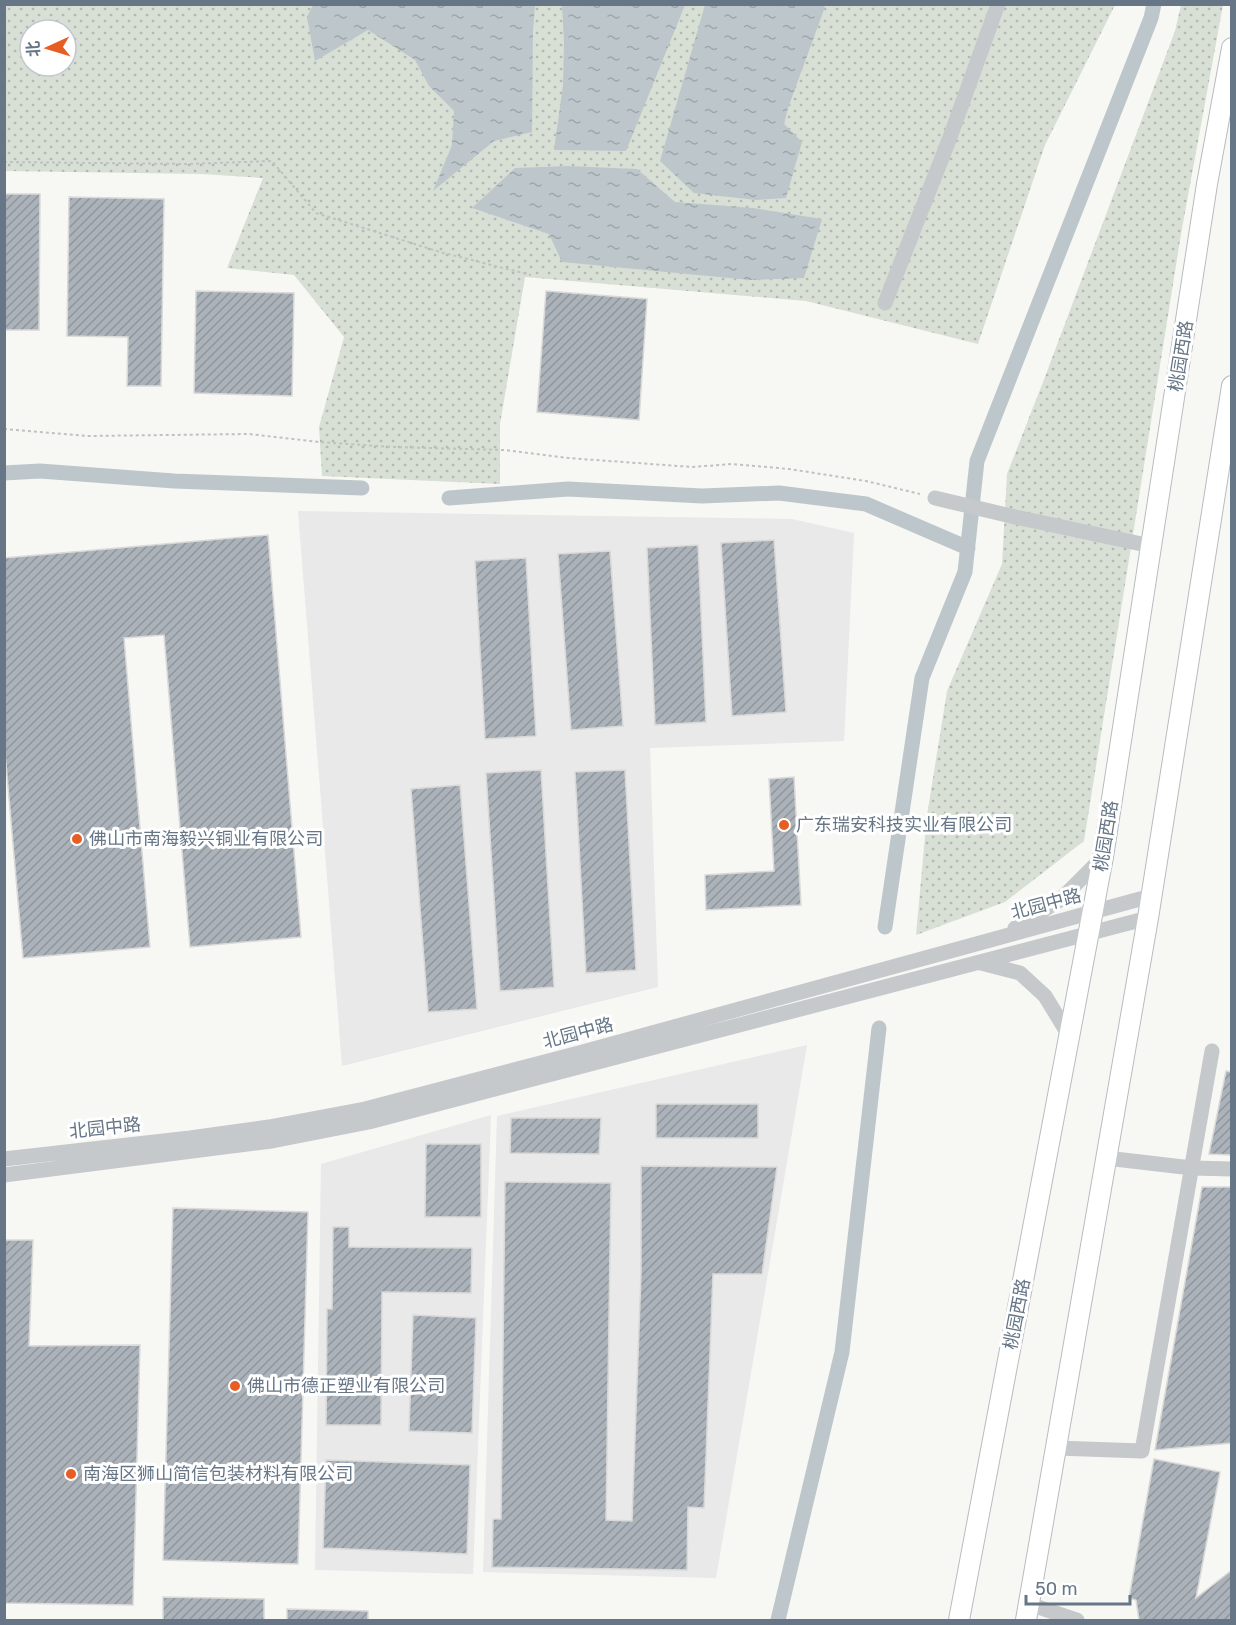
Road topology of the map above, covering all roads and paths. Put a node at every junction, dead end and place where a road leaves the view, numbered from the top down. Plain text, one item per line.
1 (998, 4) edge
2 (1232, 48) edge
3 (4, 162) edge
4 (531, 275) dead end
5 (885, 303) dead end
6 (1232, 386) edge
7 (4, 429) edge
8 (935, 498) joint
9 (1151, 546) junction
10 (1103, 857) junction
11 (1151, 896) junction
12 (1093, 912) junction
13 (1148, 918) junction
14 (1089, 933) junction
15 (1003, 936) junction
16 (978, 962) junction
17 (1070, 1037) junction
18 (1212, 1051) dead end
19 (1106, 1158) junction
20 (4, 1159) edge
21 (1192, 1167) junction
22 (1232, 1169) edge
23 (4, 1175) edge
24 (1056, 1448) junction
25 (1028, 1612) edge
26 (959, 1620) edge
27 (1077, 1620) edge

1 - 5 street
2 - 9 main road, 桃园西路
3 - 4 path
6 - 11 main road
7 - 8 path
8 - 9 street
9 - 10 main road, 桃园西路
10 - 12 main road, 桃园西路
10 - 15 street
11 - 12 street, 北园中路
11 - 13 main road
12 - 14 main road, 桃园西路
12 - 15 street, 北园中路
13 - 14 street, 北园中路
13 - 19 main road
14 - 16 street, 北园中路
14 - 17 main road, 桃园西路
15 - 20 street, 北园中路
16 - 17 street
16 - 23 street, 北园中路
17 - 26 main road, 桃园西路
18 - 21 street
19 - 21 street
19 - 24 main road
21 - 22 street
21 - 24 street
24 - 25 main road
25 - 27 street

